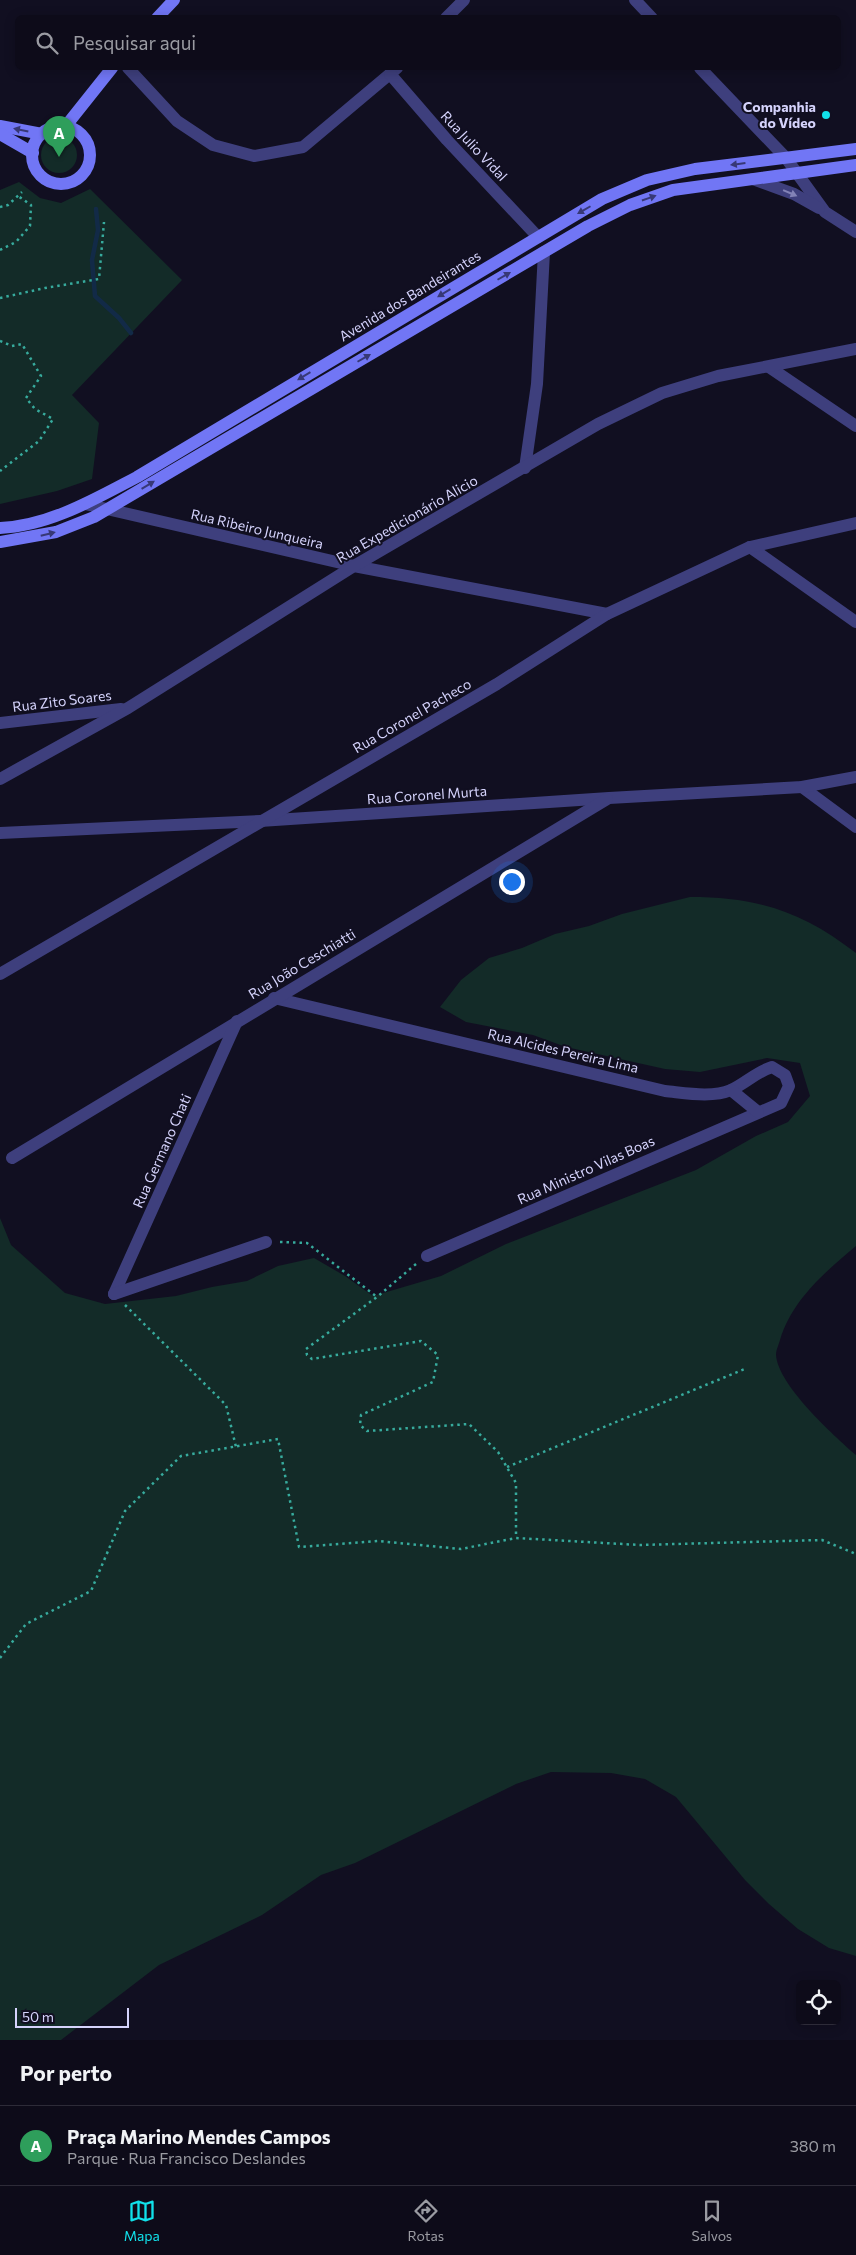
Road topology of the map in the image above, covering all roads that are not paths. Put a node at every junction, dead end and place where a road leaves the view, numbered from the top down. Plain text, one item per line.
1 (174, 0) edge
2 (464, 0) edge
3 (635, 0) edge
4 (160, 15) edge
5 (449, 15) edge
6 (649, 15) edge
7 (110, 70) edge
8 (130, 70) edge
9 (702, 70) edge
10 (394, 71) edge
11 (0, 126) edge
12 (65, 127) junction
13 (0, 134) edge
14 (42, 134) junction
15 (856, 149) edge
16 (33, 153) junction
17 (786, 158) junction
18 (856, 165) edge
19 (796, 174) junction
20 (753, 179) junction
21 (825, 212) junction
22 (856, 232) edge
23 (538, 237) junction
24 (544, 252) junction
25 (856, 349) edge
26 (769, 367) junction
27 (856, 426) edge
28 (525, 468) junction
29 (85, 504) junction
30 (106, 510) junction
31 (856, 523) edge
32 (0, 528) edge
33 (0, 542) edge
34 (750, 547) junction
35 (354, 566) junction
36 (607, 614) junction
37 (856, 622) edge
38 (128, 708) junction
39 (0, 723) edge
40 (856, 777) edge
41 (0, 779) edge
42 (802, 788) junction
43 (609, 798) junction
44 (260, 821) junction
45 (856, 827) edge
46 (0, 833) edge
47 (0, 974) edge
48 (274, 998) junction
49 (237, 1021) junction
50 (730, 1090) junction
51 (758, 1112) junction
52 (12, 1158) dead end
53 (266, 1242) road end
54 (427, 1256) road end

1 - 4 street
2 - 5 street
3 - 6 street
7 - 12 street
8 - 10 street
9 - 17 street
10 - 23 street, Rua Julio Vidal
14 -> 11 street
12 - 14 street
12 - 16 street
13 - 16 street
14 - 16 street
15 - 17 street, Avenida dos Bandeirantes
17 - 19 street
17 -> 23 street, Avenida dos Bandeirantes
18 - 19 street
19 - 20 street
19 - 21 street
20 -> 21 street
24 -> 20 street
21 - 22 street
23 -> 29 street, Avenida dos Bandeirantes
24 - 28 street
30 -> 24 street
25 - 26 street, Rua Expedicionário Alicio
26 - 27 street
26 - 28 street, Rua Expedicionário Alicio
28 - 35 street, Rua Expedicionário Alicio
29 - 30 street, Rua Ribeiro Junqueira
29 - 32 street, Avenida dos Bandeirantes
33 -> 30 street
30 - 35 street, Rua Ribeiro Junqueira
31 - 34 street, Rua Coronel Pacheco
34 - 36 street, Rua Coronel Pacheco
34 - 37 street
35 - 36 street, Rua Ribeiro Junqueira
35 - 38 street, Rua Expedicionário Alicio
36 - 44 street, Rua Coronel Pacheco
38 - 39 street, Rua Zito Soares
38 - 41 street, Rua Expedicionário Alicio
40 - 42 street, Rua Coronel Murta
42 - 43 street, Rua Coronel Murta
42 - 45 street
43 - 44 street, Rua Coronel Murta
43 - 48 street, Rua João Ceschiatti
44 - 46 street, Rua Coronel Murta
44 - 47 street, Rua Coronel Pacheco
48 - 49 street, Rua João Ceschiatti
48 - 50 street, Rua Alcides Pereira Lima
49 - 52 street, Rua João Ceschiatti
49 - 53 street, Rua Germano Chati
50 - 51 street
50 - 51 street, Rua Alcides Pereira Lima
51 - 54 street, Rua Ministro Vilas Boas

